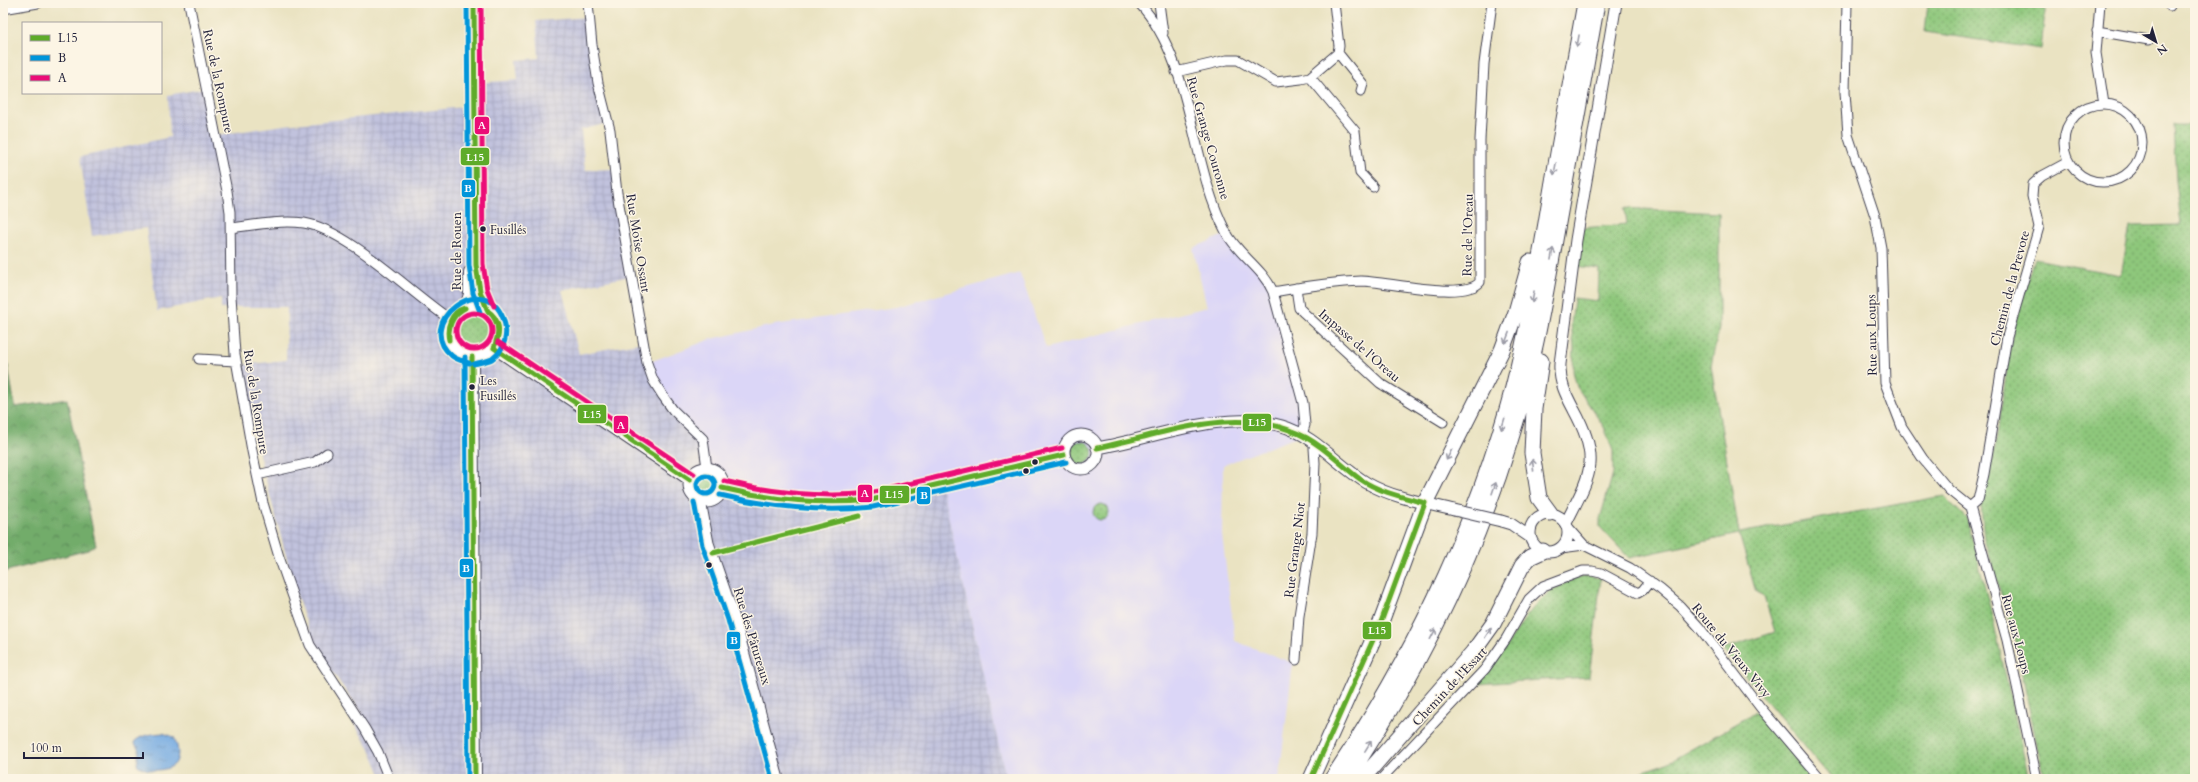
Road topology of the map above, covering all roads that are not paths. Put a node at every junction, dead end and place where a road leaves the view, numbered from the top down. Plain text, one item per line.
1 (38, 3) edge
2 (189, 3) edge
3 (474, 3) edge
4 (588, 3) edge
5 (1139, 3) edge
6 (1334, 3) edge
7 (1492, 3) edge
8 (1585, 3) edge
9 (1597, 3) edge
10 (1616, 3) edge
11 (1847, 3) edge
12 (2100, 3) edge
13 (1159, 5) edge
14 (3, 9) edge
15 (1150, 16) junction
16 (2097, 31) junction
17 (2149, 40) dead end
18 (1165, 43) junction
19 (1338, 53) junction
20 (1176, 72) junction
21 (1310, 77) junction
22 (1361, 91) dead end
23 (2104, 104) junction
24 (2068, 162) junction
25 (474, 171) junction
26 (1373, 187) dead end
27 (1546, 222) junction
28 (230, 228) junction
29 (1548, 282) junction
30 (1296, 288) junction
31 (1273, 292) junction
32 (466, 307) junction
33 (487, 310) junction
34 (451, 320) junction
35 (494, 348) junction
36 (472, 357) junction
37 (199, 359) dead end
38 (236, 361) junction
39 (1443, 422) dead end
40 (1302, 435) junction
41 (1316, 444) junction
42 (1097, 448) junction
43 (327, 453) dead end
44 (1064, 455) junction
45 (707, 468) junction
46 (257, 475) junction
47 (690, 480) junction
48 (722, 488) junction
49 (701, 501) junction
50 (1425, 503) junction
51 (1576, 503) junction
52 (1970, 507) junction
53 (1548, 515) junction
54 (1506, 523) junction
55 (1567, 525) junction
56 (1530, 537) junction
57 (1584, 545) junction
58 (1561, 548) junction
59 (1543, 551) junction
60 (1650, 581) junction
61 (1296, 660) dead end
62 (389, 779) edge
63 (475, 779) edge
64 (779, 779) edge
65 (1311, 779) edge
66 (1332, 779) edge
67 (1347, 779) edge
68 (1362, 779) edge
69 (1381, 779) edge
70 (1821, 779) edge
71 (2037, 779) edge

1 - 14 street
2 - 28 street, Rue de la Rompure
3 - 25 main road, Rue de Rouen
4 - 45 street, Rue Moïse Ossant
5 - 15 street, Rue Grange Couronne
6 - 19 street
7 - 30 street, Rue de l'Oreau
8 -> 27 highway
29 -> 9 highway
10 - 51 street
11 - 52 street, Rue aux Loups
12 - 16 street
13 - 15 street
13 - 18 street
15 - 18 street, Rue Grange Couronne
16 - 17 street
16 - 23 street
18 - 20 street, Rue Grange Couronne
19 - 21 street
19 - 22 street
20 - 21 street
20 - 31 street, Rue Grange Couronne
21 - 26 street
23 - 24 street
23 - 24 street
24 - 52 street, Chemin de la Prevote
25 - 32 main road, Rue de Rouen
25 - 33 main road, Rue de Rouen
27 -> 50 highway
27 -> 66 highway
28 - 34 street
28 - 38 street, Rue de la Rompure
53 -> 29 highway
67 -> 29 highway
30 - 31 street, Rue de l'Oreau
30 - 39 street, Impasse de l'Oreau
31 - 40 street, Rue Grange Couronne
32 - 33 main road
32 - 34 main road
33 - 35 main road
34 - 36 main road
35 - 36 main road
35 - 47 street
36 - 63 main road
37 - 38 street
38 - 46 street, Rue de la Rompure
40 - 41 street
40 - 42 street
41 - 50 street
41 - 61 street, Rue Grange Niot
42 - 44 street
42 - 44 street
43 - 46 street
44 - 48 street
45 - 47 street
45 - 48 street
46 - 62 street, Rue de la Rompure
47 - 49 street
48 - 49 street
49 - 64 street, Rue des Pâtureaux
50 - 54 street, bridge
50 - 65 highway
51 - 53 street
51 - 55 street
52 - 71 street, Rue aux Loups
53 - 54 street
53 - 55 street
53 - 56 street
54 - 56 street
55 - 57 street, Route du Vieux Vivy
55 - 58 street
56 - 59 street
57 - 58 street
57 - 60 street, Route du Vieux Vivy
58 - 59 street
68 -> 59 highway
60 - 69 street, Chemin de l'Essart
60 - 70 street, Route du Vieux Vivy

